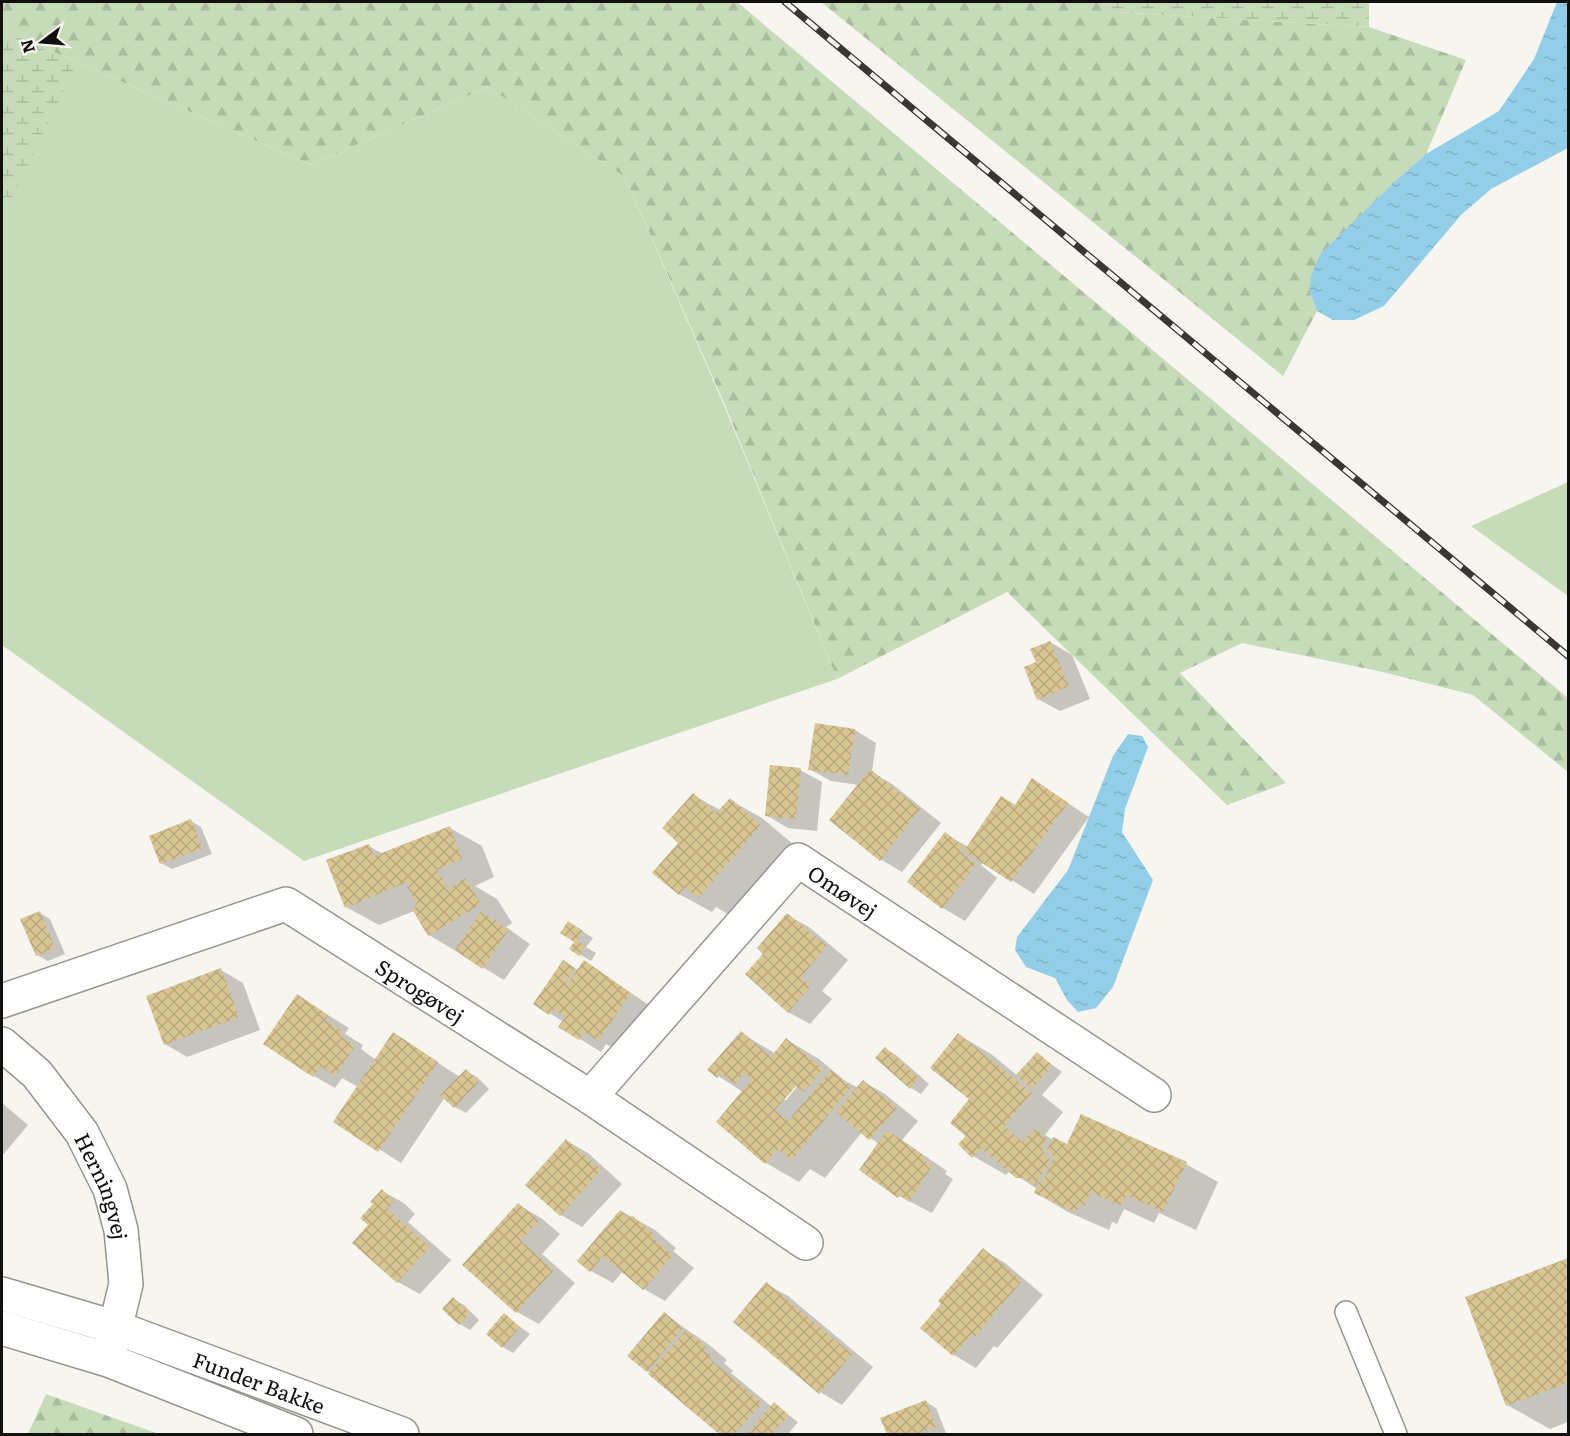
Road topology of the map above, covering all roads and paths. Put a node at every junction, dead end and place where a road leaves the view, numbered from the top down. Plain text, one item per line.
1 (2, 1000) edge
2 (2, 1044) edge
3 (1154, 1095) dead end
4 (590, 1097) junction
5 (806, 1243) dead end
6 (2, 1293) edge
7 (1346, 1312) dead end
8 (2, 1328) edge
9 (117, 1328) junction
10 (108, 1360) junction
11 (296, 1434) edge
12 (402, 1434) edge
13 (1396, 1434) edge

1 - 4 street, Sprogøvej
2 - 9 street, Herningvej
3 - 4 street, Omøvej
4 - 5 street, Sprogøvej
6 - 9 street, Funder Bakke
7 - 13 lane
8 - 10 street, Funder Bakke
9 - 10 street, Herningvej
9 - 12 street, Funder Bakke
10 - 11 street, Funder Bakke

